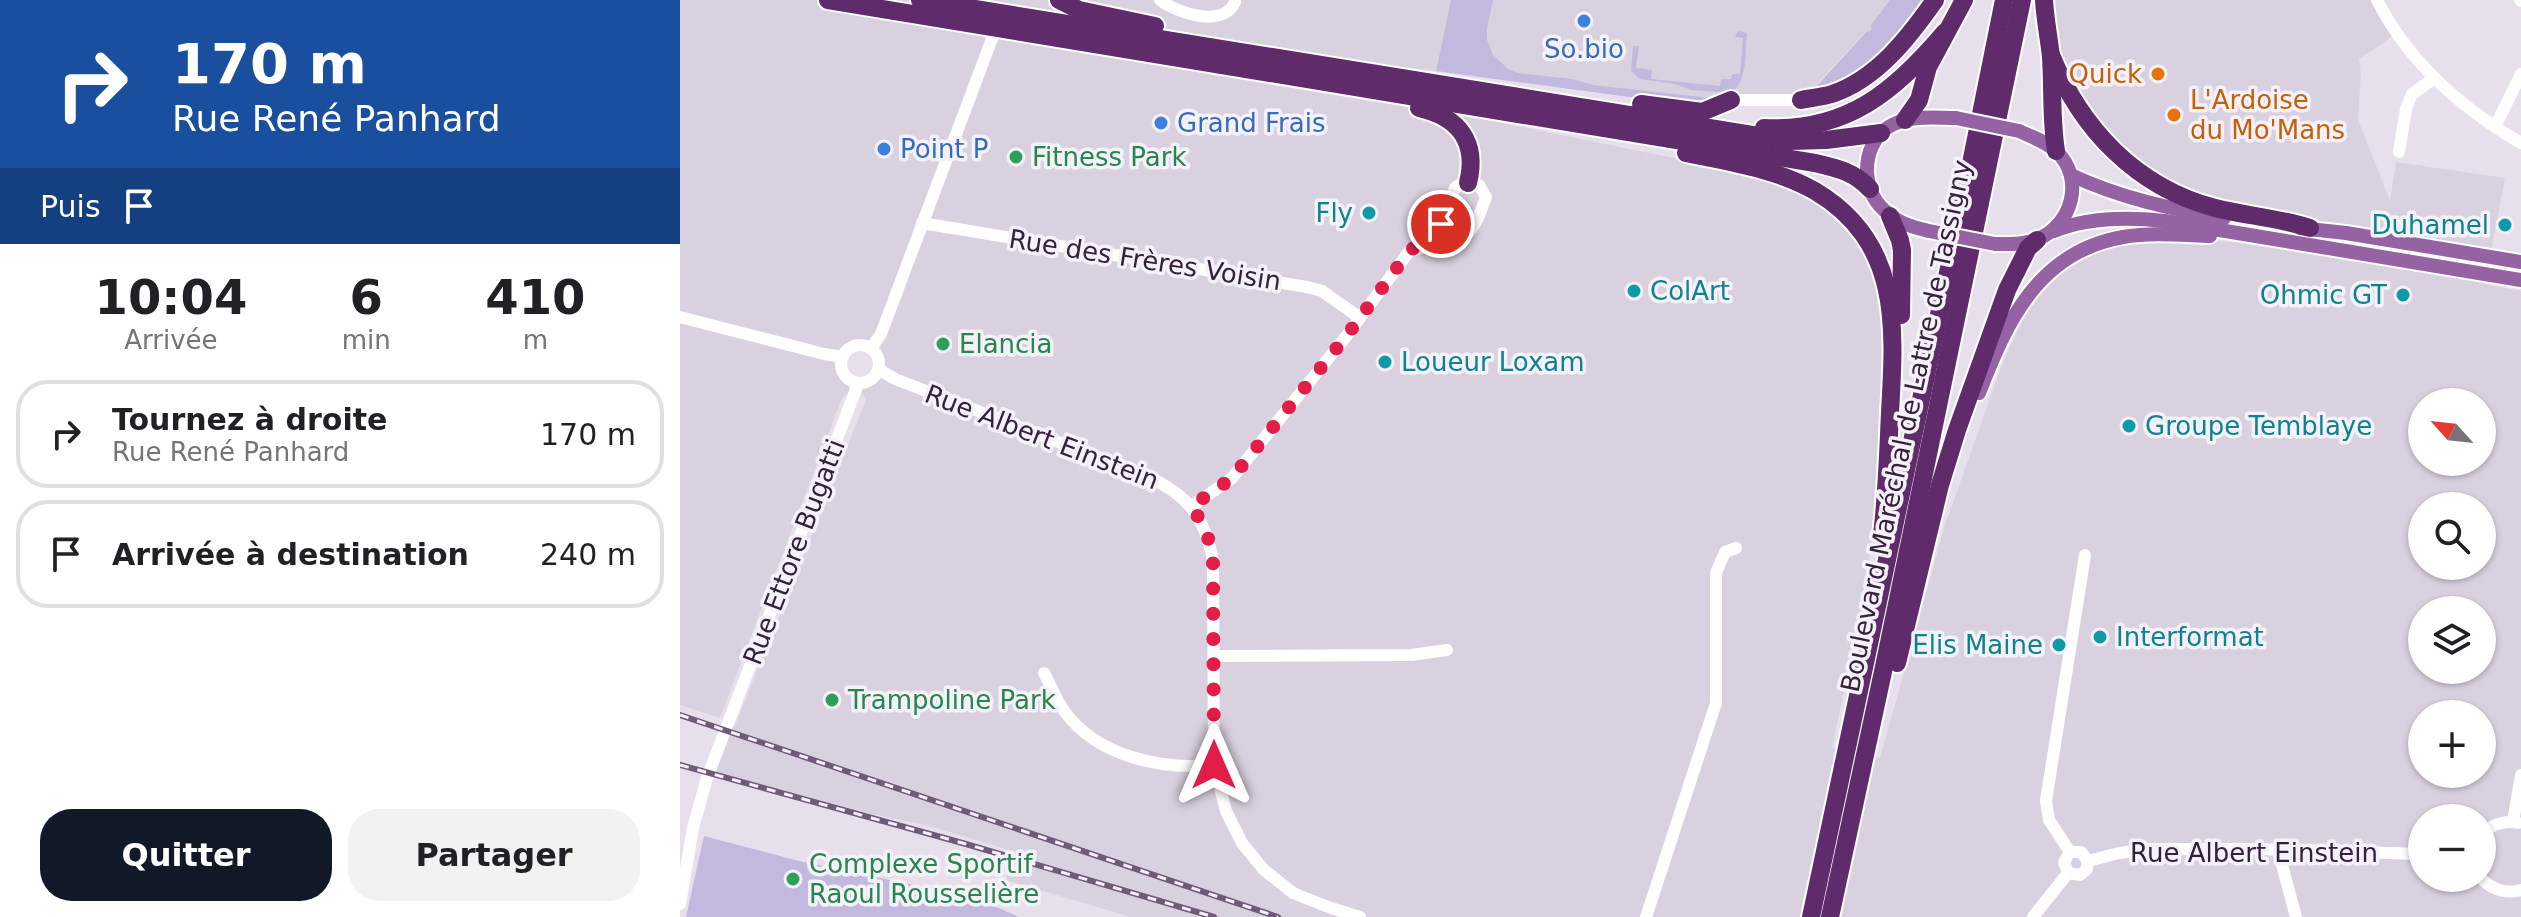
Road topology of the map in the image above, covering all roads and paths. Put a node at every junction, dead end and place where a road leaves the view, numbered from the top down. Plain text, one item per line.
1 (828, 0) edge
2 (920, 0) edge
3 (1059, 0) edge
4 (1160, 0) edge
5 (1935, 0) edge
6 (1964, 0) edge
7 (2004, 0) edge
8 (2022, 0) edge
9 (2044, 0) edge
10 (2377, 0) edge
11 (1235, 2) dead end
12 (1945, 32) junction
13 (993, 36) dead end
14 (2051, 55) junction
15 (1330, 65) junction
16 (2521, 74) edge
17 (2433, 79) junction
18 (1352, 88) junction
19 (1731, 100) joint
20 (1801, 100) joint
21 (1461, 106) junction
22 (1599, 109) junction
23 (1656, 118) junction
24 (1905, 120) junction
25 (2495, 127) junction
26 (1881, 133) junction
27 (2521, 143) edge
28 (2056, 151) junction
29 (2399, 152) dead end
30 (2071, 175) junction
31 (1468, 183) junction
32 (1870, 189) junction
33 (1890, 216) junction
34 (922, 223) junction
35 (1441, 224) junction
36 (1453, 236) junction
37 (2046, 236) junction
38 (2308, 236) junction
39 (2262, 237) junction
40 (1408, 253) junction
41 (2521, 262) edge
42 (2521, 280) edge
43 (680, 317) edge
44 (1360, 318) junction
45 (872, 347) junction
46 (843, 357) junction
47 (878, 369) junction
48 (858, 384) junction
49 (1889, 428) junction
50 (1940, 485) junction
51 (1192, 506) junction
52 (1736, 548) dead end
53 (2085, 555) dead end
54 (1882, 583) junction
55 (1447, 650) dead end
56 (1214, 656) junction
57 (1044, 673) dead end
58 (1214, 765) junction
59 (2521, 775) edge
60 (2517, 823) edge
61 (2496, 825) edge
62 (2278, 850) junction
63 (2070, 852) junction
64 (2408, 854) edge
65 (2088, 861) junction
66 (1840, 862) junction
67 (2068, 873) junction
68 (2496, 888) edge
69 (2521, 891) edge
70 (680, 904) edge
71 (1360, 917) edge
72 (1646, 917) edge
73 (1811, 917) edge
74 (1830, 917) edge
75 (2033, 917) edge
76 (2296, 917) edge

1 - 18 highway
2 - 15 highway
3 - 15 highway
4 - 11 street
5 - 20 highway
6 - 12 highway
7 - 54 highway, Boulevard Maréchal de Lattre de Tassigny
8 - 66 highway, Boulevard Maréchal de Lattre de Tassigny
9 - 14 highway
10 - 17 street
12 - 23 highway
12 - 24 highway
13 - 34 street
14 - 28 highway
14 - 38 highway
15 - 22 highway
16 - 25 street
17 - 25 street
17 - 29 street
18 - 21 highway
18 - 31 highway
19 - 20 street
19 - 22 highway
21 - 32 highway
21 - 49 highway
22 - 23 highway
23 - 26 highway
24 - 26 main road
24 - 28 main road, bridge
25 - 27 street
26 - 32 main road
28 - 30 main road
30 - 37 main road
30 - 38 main road
31 - 35 street
31 - 36 street
32 - 33 main road
33 - 37 main road, bridge
33 - 49 highway
34 - 44 street, Rue des Frères Voisin
34 - 45 street
35 - 36 street
35 - 40 street
36 - 40 street
37 - 39 main road
37 - 50 highway
38 - 39 main road
38 - 41 main road
38 - 42 main road
39 - 50 main road
40 - 44 street
43 - 46 street
44 - 51 street
45 - 46 street
45 - 47 street
46 - 48 street
47 - 48 street
47 - 51 street, Rue Albert Einstein
48 - 70 street, Rue Ettore Bugatti
49 - 54 highway
50 - 66 highway
51 - 56 street, Rue Albert Einstein
52 - 72 street
53 - 63 street
54 - 73 highway
55 - 56 street
56 - 58 street, Rue Albert Einstein
57 - 58 street
58 - 71 street, Rue Albert Einstein
59 - 60 street
60 - 61 street
62 - 64 street, Rue Albert Einstein
62 - 65 street, Rue Albert Einstein
62 - 76 street
63 - 65 street
63 - 67 street
65 - 67 street
66 - 74 highway
67 - 75 street
68 - 69 street

